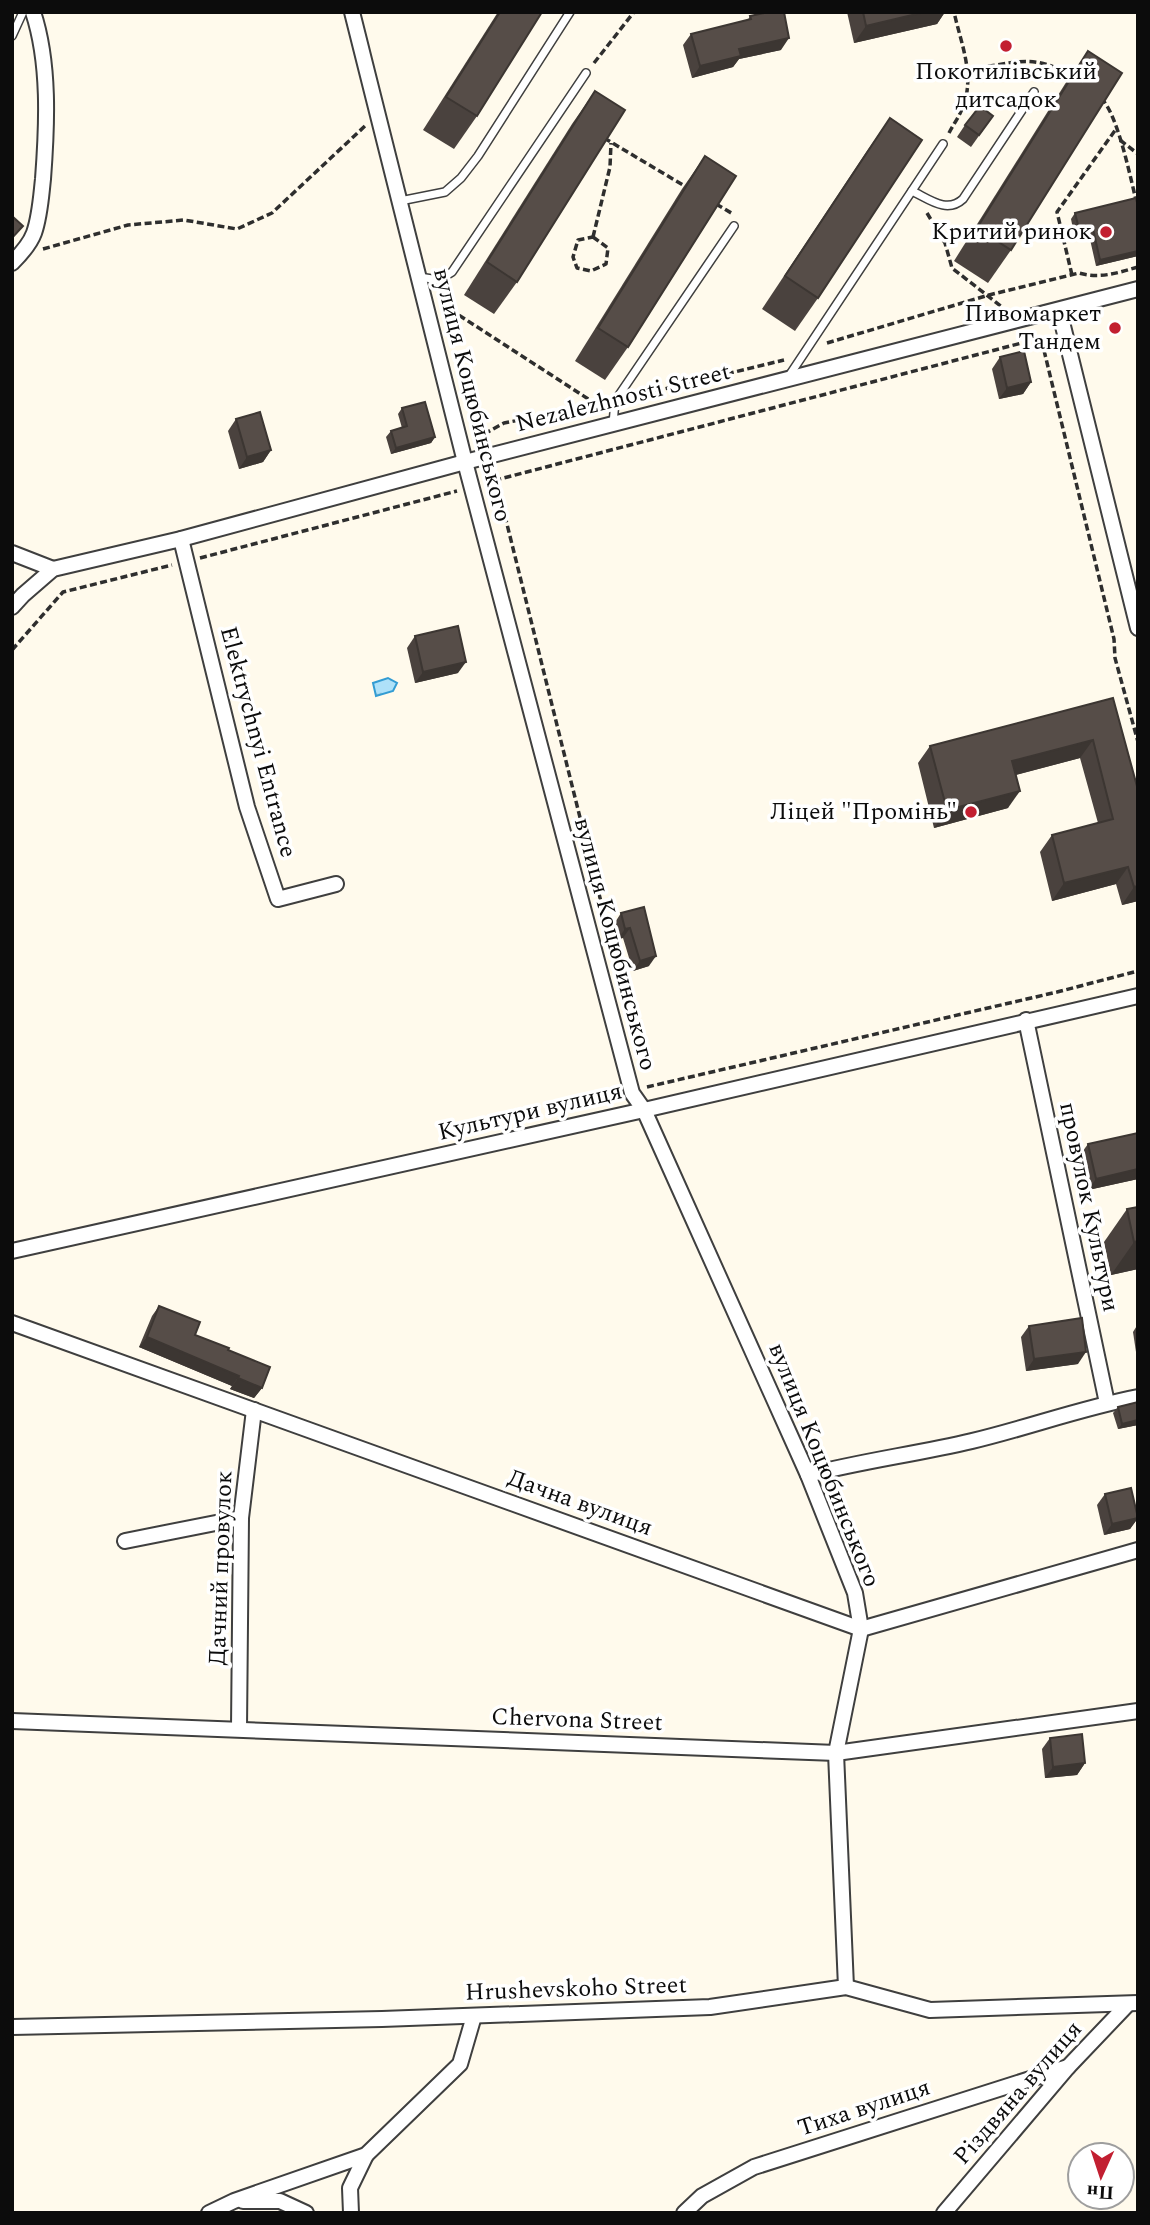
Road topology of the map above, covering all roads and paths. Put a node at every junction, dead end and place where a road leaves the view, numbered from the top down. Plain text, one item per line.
1 (23, 12) edge
2 (33, 12) edge
3 (352, 12) edge
4 (570, 12) edge
5 (634, 12) edge
6 (954, 12) edge
7 (12, 36) edge
8 (967, 69) junction
9 (586, 73) joint
10 (1081, 82) edge
11 (1034, 92) dead end
12 (1098, 96) edge
13 (377, 114) junction
14 (1116, 128) junction
15 (601, 136) edge
16 (1119, 139) junction
17 (611, 143) junction
18 (943, 144) joint
19 (1138, 154) edge
20 (912, 191) junction
21 (699, 195) edge
22 (922, 196) junction
23 (399, 201) junction
24 (710, 201) edge
25 (1138, 208) edge
26 (734, 226) joint
27 (593, 237) junction
28 (17, 258) edge
29 (452, 272) junction
30 (1072, 275) dead end
31 (418, 277) junction
32 (1138, 289) edge
33 (989, 296) dead end
34 (1059, 310) junction
35 (786, 380) junction
36 (598, 405) dead end
37 (613, 424) junction
38 (465, 462) junction
39 (471, 487) junction
40 (181, 539) junction
41 (12, 553) edge
42 (187, 562) junction
43 (53, 569) junction
44 (12, 607) edge
45 (1138, 628) edge
46 (12, 650) edge
47 (1138, 742) edge
48 (336, 884) dead end
49 (610, 939) dead end
50 (1138, 971) edge
51 (1138, 996) edge
52 (1026, 1020) junction
53 (647, 1088) dead end
54 (644, 1110) junction
55 (12, 1251) edge
56 (12, 1323) edge
57 (1138, 1396) edge
58 (1107, 1403) junction
59 (254, 1410) junction
60 (808, 1475) junction
61 (241, 1518) junction
62 (125, 1541) dead end
63 (1138, 1550) edge
64 (861, 1629) junction
65 (1138, 1711) edge
66 (12, 1721) edge
67 (239, 1729) junction
68 (836, 1753) junction
69 (846, 1987) junction
70 (1133, 2004) edge
71 (474, 2016) junction
72 (12, 2027) edge
73 (1068, 2067) junction
74 (366, 2155) junction
75 (234, 2201) junction
76 (209, 2213) edge
77 (306, 2213) edge
78 (351, 2213) edge
79 (684, 2213) edge
80 (944, 2213) edge

1 - 7 lane
2 - 28 street
3 - 13 street, вулиця Коцюбинського
4 - 23 lane
5 - 9 path
6 - 8 path
8 - 10 path
8 - 18 path
9 - 29 lane
11 - 22 lane
12 - 14 path
13 - 23 street, вулиця Коцюбинського
13 - 28 path
14 - 16 path
14 - 30 path
15 - 17 path
16 - 19 path
16 - 25 path
17 - 21 path
17 - 27 path
18 - 20 lane
20 - 22 lane
20 - 35 lane
22 - 33 path
23 - 31 street, вулиця Коцюбинського
24 - 26 path
26 - 37 lane
27 - 27 path
29 - 31 lane
29 - 36 path
31 - 38 street, вулиця Коцюбинського
32 - 34 street, Nezalezhnosti Street
34 - 35 street, Nezalezhnosti Street
34 - 45 street
35 - 37 street, Nezalezhnosti Street
37 - 38 street, Nezalezhnosti Street
38 - 39 street, вулиця Коцюбинського
38 - 40 street, Nezalezhnosti Street
39 - 42 path
39 - 54 street, вулиця Коцюбинського
40 - 42 street, Elektrychnyi Entrance
40 - 43 street, Nezalezhnosti Street
41 - 43 street
42 - 46 path
42 - 48 street, Elektrychnyi Entrance
43 - 44 street, Nezalezhnosti Street
47 - 49 path
50 - 53 path
51 - 52 street, Культури вулиця
52 - 54 street, Культури вулиця
52 - 58 street, провулок Культури
54 - 55 street, Культури вулиця
54 - 60 street, вулиця Коцюбинського
56 - 59 street, Дачна вулиця
57 - 58 street
58 - 60 street
59 - 61 street, Дачний провулок
59 - 64 street, Дачна вулиця
60 - 64 street, вулиця Коцюбинського
61 - 62 street
61 - 67 street, Дачний провулок
63 - 64 street
64 - 68 street, вулиця Коцюбинського
65 - 68 street, Chervona Street
66 - 67 street, Chervona Street
67 - 68 street, Chervona Street
68 - 69 street, вулиця Коцюбинського
69 - 70 street, Hrushevskoho Street
69 - 71 street, Hrushevskoho Street
70 - 73 street, Різдвяна вулиця
71 - 72 street, Hrushevskoho Street
71 - 74 street
73 - 79 street, Тиха вулиця
73 - 80 street, Різдвяна вулиця
74 - 75 street
74 - 78 street
75 - 76 street
75 - 77 street

